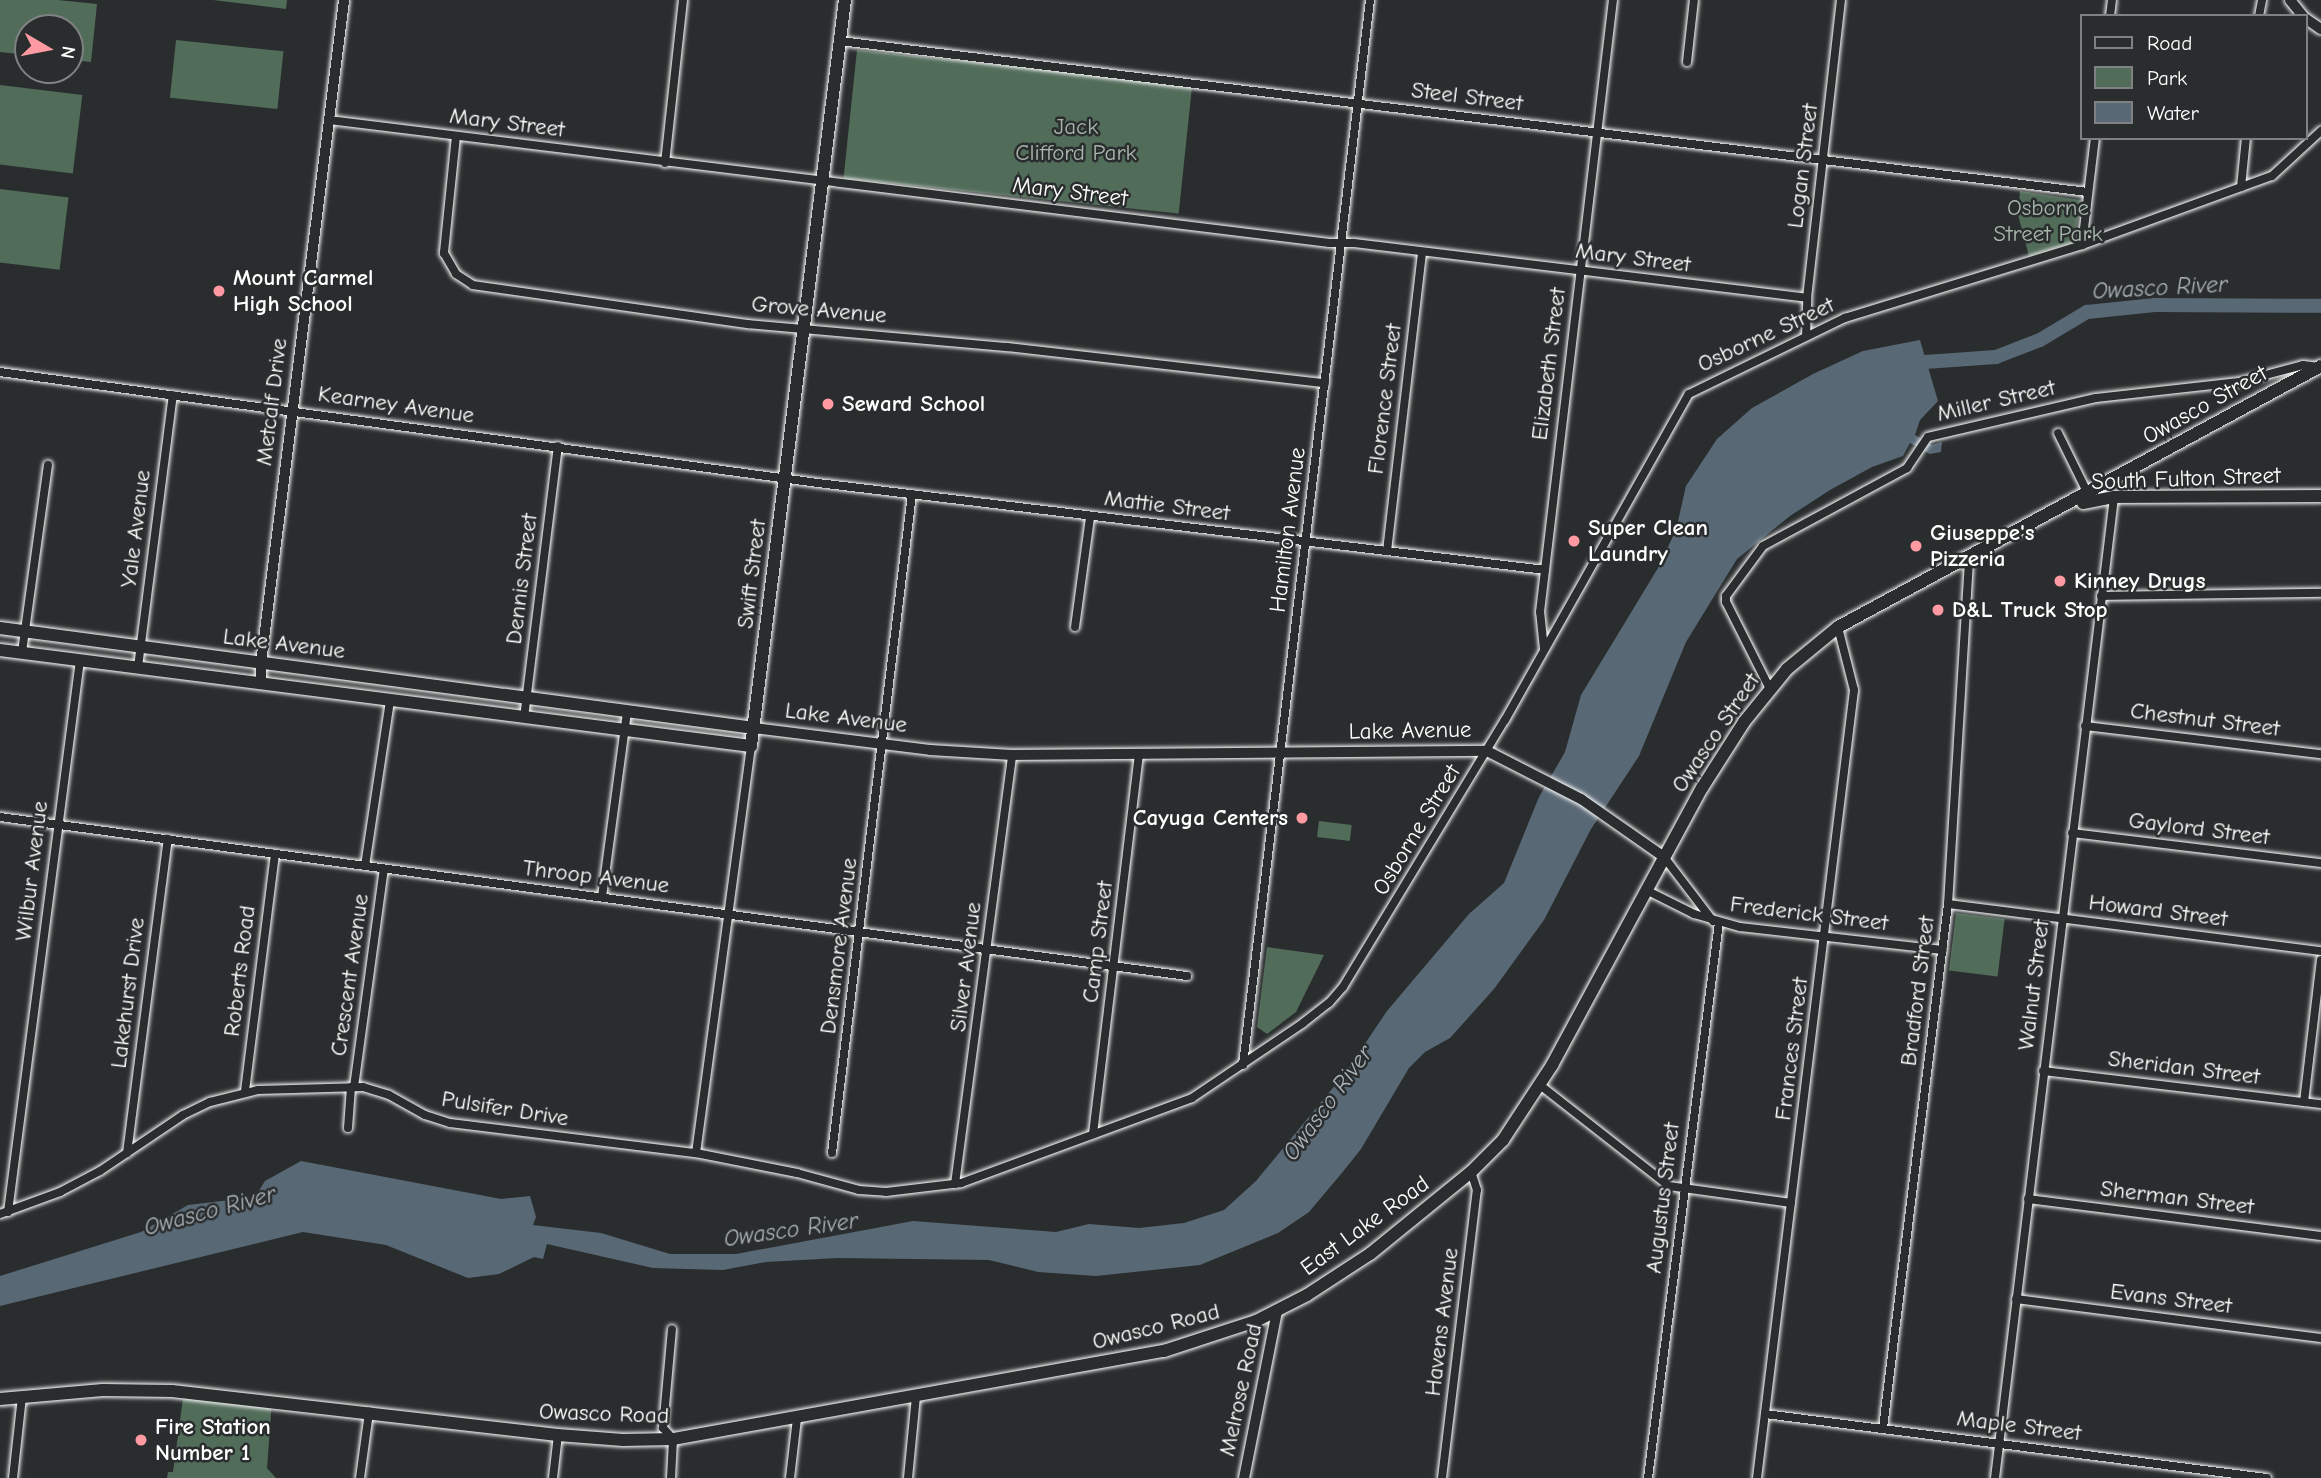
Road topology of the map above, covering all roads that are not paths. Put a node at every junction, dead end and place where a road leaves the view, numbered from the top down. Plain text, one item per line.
1 (344, 0) edge
2 (683, 0) edge
3 (845, 0) edge
4 (1370, 0) edge
5 (1613, 0) edge
6 (1694, 0) edge
7 (1842, 0) edge
8 (840, 41) junction
9 (1687, 62) dead end
10 (1358, 104) junction
11 (329, 120) junction
12 (2321, 131) edge
13 (1597, 133) junction
14 (456, 136) junction
15 (2095, 140) edge
16 (2246, 140) edge
17 (1823, 160) junction
18 (665, 163) junction
19 (822, 181) junction
20 (2241, 187) junction
21 (2088, 192) junction
22 (1342, 242) junction
23 (2082, 245) junction
24 (1422, 252) junction
25 (1580, 271) junction
26 (1807, 299) junction
27 (805, 328) junction
28 (1806, 336) junction
29 (2320, 366) edge
30 (0, 372) edge
31 (1325, 383) junction
32 (173, 395) junction
33 (293, 410) junction
34 (2058, 433) dead end
35 (558, 446) junction
36 (48, 465) dead end
37 (786, 477) junction
38 (2108, 483) junction
39 (912, 494) junction
40 (2088, 494) junction
41 (2321, 496) edge
42 (2114, 497) junction
43 (2053, 513) junction
44 (1090, 517) junction
45 (1306, 542) junction
46 (1387, 551) junction
47 (1969, 558) junction
48 (1545, 570) junction
49 (2321, 593) edge
50 (2101, 596) junction
51 (1075, 627) dead end
52 (1838, 627) junction
53 (0, 628) edge
54 (25, 631) junction
55 (140, 647) junction
56 (1544, 649) junction
57 (0, 650) edge
58 (22, 652) junction
59 (80, 660) junction
60 (261, 663) junction
61 (138, 667) junction
62 (261, 684) junction
63 (1770, 688) junction
64 (527, 698) junction
65 (390, 701) junction
66 (626, 711) junction
67 (524, 718) junction
68 (2085, 726) junction
69 (754, 728) junction
70 (623, 731) junction
71 (883, 744) junction
72 (751, 746) junction
73 (1487, 751) junction
74 (1279, 752) junction
75 (2321, 754) edge
76 (1012, 755) junction
77 (1139, 755) junction
78 (0, 817) edge
79 (58, 825) junction
80 (2072, 833) junction
81 (168, 839) junction
82 (275, 854) junction
83 (1664, 857) junction
84 (2321, 863) edge
85 (365, 866) junction
86 (384, 869) junction
87 (1646, 890) junction
88 (602, 897) junction
89 (1948, 904) junction
90 (730, 914) junction
91 (2062, 918) junction
92 (1716, 921) junction
93 (860, 932) junction
94 (1826, 936) junction
95 (988, 947) junction
96 (1943, 950) junction
97 (2321, 951) edge
98 (2321, 960) edge
99 (1114, 964) junction
100 (1187, 976) dead end
101 (1243, 1065) junction
102 (2043, 1071) junction
103 (1540, 1085) junction
104 (353, 1087) junction
105 (245, 1091) junction
106 (2304, 1101) junction
107 (2321, 1104) edge
108 (348, 1128) dead end
109 (1093, 1134) junction
110 (127, 1153) junction
111 (696, 1153) junction
112 (832, 1153) dead end
113 (1473, 1170) junction
114 (828, 1180) joint
115 (955, 1184) junction
116 (1684, 1191) junction
117 (2028, 1199) junction
118 (1791, 1203) junction
119 (4, 1213) edge
120 (2321, 1236) edge
121 (2016, 1299) junction
122 (1278, 1311) junction
123 (672, 1329) dead end
124 (2321, 1338) edge
125 (916, 1396) junction
126 (22, 1397) junction
127 (0, 1399) edge
128 (369, 1412) junction
129 (1765, 1414) junction
130 (797, 1418) junction
131 (1882, 1428) junction
132 (558, 1435) junction
133 (673, 1439) junction
134 (1999, 1443) junction
135 (13, 1478) edge
136 (360, 1478) edge
137 (553, 1478) edge
138 (671, 1478) edge
139 (790, 1478) edge
140 (908, 1478) edge
141 (1244, 1478) edge
142 (1442, 1478) edge
143 (1648, 1478) edge
144 (1757, 1478) edge
145 (1995, 1478) edge
146 (2267, 1478) edge

1 - 11 street, Metcalf Drive
2 - 18 street
3 - 8 main road, Swift Street
4 - 10 street, Hamilton Avenue
5 - 13 street, Elizabeth Street
6 - 9 street
7 - 17 street, Logan Street
8 - 10 street, Steel Street
8 - 19 main road, Swift Street
10 - 13 street, Steel Street
10 - 22 street, Hamilton Avenue
11 - 14 street, Mary Street
11 - 33 street, Metcalf Drive
12 - 20 street, Osborne Street
13 - 17 street, Steel Street
13 - 25 street, Elizabeth Street
14 - 18 street, Mary Street
14 - 27 street, Grove Avenue
15 - 21 street
16 - 20 street
17 - 21 street, Steel Street
17 - 26 street, Logan Street
18 - 19 street, Mary Street
19 - 22 street, Mary Street
19 - 27 main road, Swift Street
20 - 23 street, Osborne Street
21 - 23 street
22 - 24 street, Mary Street
22 - 31 street, Hamilton Avenue
23 - 28 street, Osborne Street
24 - 25 street, Mary Street
24 - 46 street, Florence Street
25 - 26 street, Mary Street
25 - 48 street, Elizabeth Street
26 - 28 street, Logan Street
27 - 31 street, Grove Avenue
27 - 37 main road, Swift Street
28 - 56 street, Osborne Street
29 - 38 main road, Owasco Street
29 - 63 street, Miller Street
30 - 32 street, Kearney Avenue
31 - 45 street, Hamilton Avenue
32 - 33 street, Kearney Avenue
32 - 55 street, Yale Avenue
33 - 35 street, Kearney Avenue
33 - 60 street, Metcalf Drive
34 - 40 street
35 - 37 street, Kearney Avenue
35 - 64 street, Dennis Street
36 - 54 street
37 - 39 street, Mattie Street
37 - 69 main road, Swift Street
38 - 40 main road, Owasco Street
38 - 42 main road
39 - 44 street, Mattie Street
39 - 71 street, Densmore Avenue
40 - 43 main road, Owasco Street
41 - 42 main road, South Fulton Street
42 - 43 main road, South Fulton Street
42 - 50 street, Walnut Street
43 - 47 main road, Owasco Street
44 - 45 street, Mattie Street
44 - 51 street
45 - 46 street, Mattie Street
45 - 74 street, Hamilton Avenue
46 - 48 street, Mattie Street
47 - 52 main road, Owasco Street
47 - 89 street, Bradford Street
48 - 56 street, Elizabeth Street
49 - 50 street
50 - 68 street, Walnut Street
52 - 63 main road, Owasco Street
52 - 94 street, Frances Street
53 - 54 main road, Lake Avenue
54 - 55 main road, Lake Avenue
54 - 58 street
55 - 60 main road, Lake Avenue
55 - 61 street, Yale Avenue
56 - 73 street, Osborne Street
57 - 58 main road, Lake Avenue
58 - 59 main road, Lake Avenue
59 - 61 main road, Lake Avenue
59 - 79 street, Wilbur Avenue
60 - 62 street, Metcalf Drive
60 - 64 main road, Lake Avenue
61 - 62 main road, Lake Avenue
62 - 65 main road, Lake Avenue
63 - 83 main road, Owasco Street
64 - 66 main road, Lake Avenue
64 - 67 street, Dennis Street
65 - 67 main road, Lake Avenue
65 - 85 street, Crescent Avenue
66 - 69 main road, Lake Avenue
66 - 70 street
67 - 70 main road, Lake Avenue
68 - 75 street, Chestnut Street
68 - 80 street, Walnut Street
69 - 71 street, Lake Avenue
69 - 72 main road, Swift Street
70 - 72 main road, Lake Avenue
70 - 88 street
71 - 76 street, Lake Avenue
71 - 93 street, Densmore Avenue
72 - 90 street, Swift Street
73 - 74 street, Lake Avenue
73 - 83 street, Lake Avenue
73 - 101 street, Osborne Street
74 - 77 street, Lake Avenue
74 - 101 street, Hamilton Avenue
76 - 77 street, Lake Avenue
76 - 95 street, Silver Avenue
77 - 99 street, Camp Street
78 - 79 street, Throop Avenue
79 - 81 street, Throop Avenue
79 - 119 street, Wilbur Avenue
80 - 84 street, Gaylord Street
80 - 91 street, Walnut Street
81 - 82 street, Throop Avenue
81 - 110 street, Lakehurst Drive
82 - 85 street, Throop Avenue
82 - 105 street, Roberts Road
83 - 87 main road, Owasco Street
83 - 92 street, Frederick Street
85 - 86 street, Throop Avenue
86 - 88 street, Throop Avenue
86 - 104 street, Crescent Avenue
87 - 92 street, Frederick Street
87 - 103 main road, Owasco Street
88 - 90 street, Throop Avenue
89 - 91 street, Howard Street
89 - 96 street, Bradford Street
90 - 93 street, Throop Avenue
90 - 111 street, Swift Street
91 - 97 street, Howard Street
91 - 102 street, Walnut Street
92 - 94 street, Frederick Street
92 - 116 street, Augustus Street
93 - 95 street, Throop Avenue
93 - 112 street, Densmore Avenue
94 - 96 street, Frederick Street
94 - 118 street, Frances Street
95 - 99 street, Throop Avenue
95 - 115 street, Silver Avenue
96 - 131 street, Bradford Street
98 - 106 street
99 - 100 street, Throop Avenue
99 - 109 street, Camp Street
101 - 109 street, Osborne Street
102 - 106 street, Sheridan Street
102 - 117 street, Walnut Street
103 - 113 main road, Owasco Street
103 - 116 street
104 - 105 street, Pulsifer Drive
104 - 108 street, Crescent Avenue
104 - 111 street, Pulsifer Drive
105 - 110 street, Pulsifer Drive
106 - 107 street, Sheridan Street
109 - 115 street, Osborne Street
110 - 119 street, Pulsifer Drive
111 - 114 street, Pulsifer Drive
113 - 122 main road, East Lake Road
113 - 142 street, Havens Avenue
114 - 115 street, Osborne Street
116 - 118 street
116 - 143 street, Augustus Street
117 - 120 street, Sherman Street
117 - 121 street, Walnut Street
118 - 129 street, Frances Street
121 - 124 street, Evans Street
121 - 134 street, Walnut Street
122 - 125 main road, Owasco Road
122 - 141 street, Melrose Road
123 - 133 street
125 - 130 main road, Owasco Road
125 - 140 street
126 - 127 main road, Owasco Road
126 - 128 main road, Owasco Road
126 - 135 street
128 - 132 main road, Owasco Road
128 - 136 street
129 - 131 street, Maple Street
129 - 144 street, Frances Street
130 - 133 main road, Owasco Road
130 - 139 street
131 - 134 street, Maple Street
132 - 133 main road, Owasco Road
132 - 137 street
133 - 138 street
134 - 145 street, Walnut Street
134 - 146 street, Maple Street

